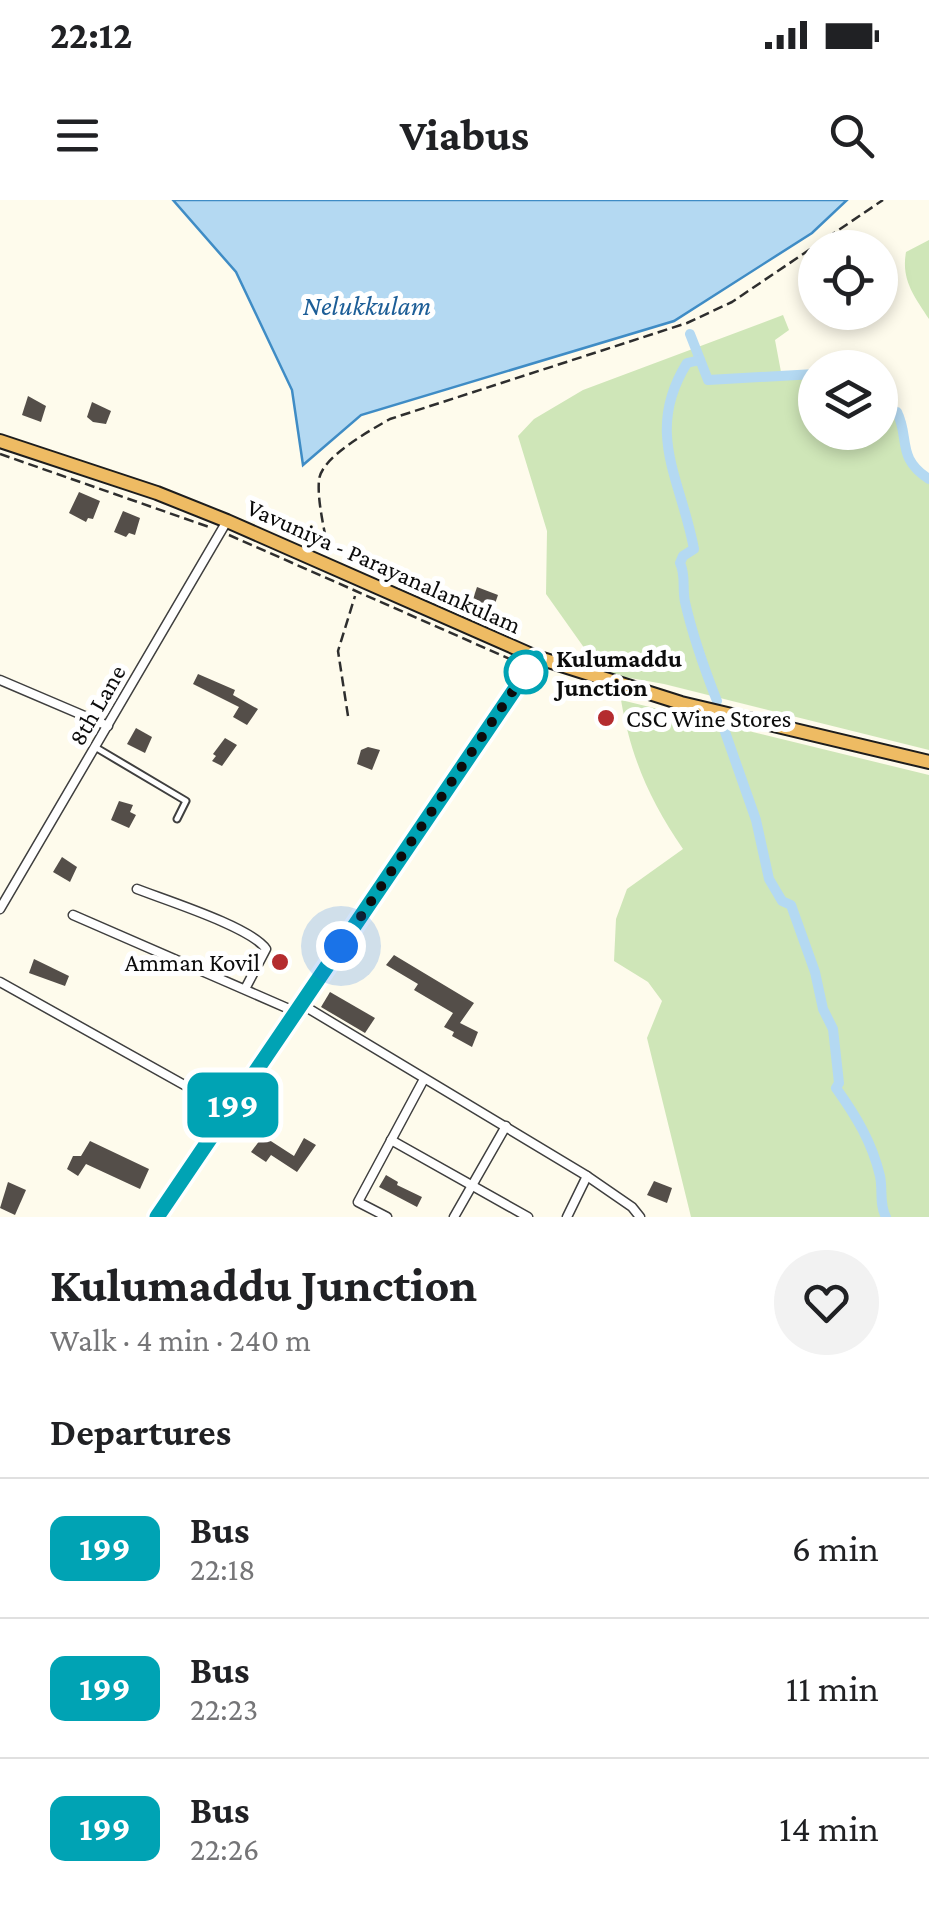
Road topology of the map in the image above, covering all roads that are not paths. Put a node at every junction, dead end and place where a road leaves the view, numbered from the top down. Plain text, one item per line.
1 (0, 441) edge
2 (224, 526) junction
3 (532, 662) junction
4 (0, 680) edge
5 (108, 726) junction
6 (95, 747) junction
7 (929, 762) edge
8 (177, 819) dead end
9 (137, 890) dead end
10 (0, 909) edge
11 (72, 915) dead end
12 (0, 982) edge
13 (245, 989) junction
14 (299, 1008) junction
15 (424, 1079) junction
16 (229, 1110) junction
17 (506, 1126) junction
18 (391, 1140) junction
19 (587, 1176) junction
20 (471, 1185) junction
21 (157, 1217) edge
22 (388, 1217) edge
23 (454, 1217) edge
24 (528, 1217) edge
25 (567, 1217) edge
26 (640, 1217) edge

1 - 2 highway, Vavuniya - Parayanalankulam
2 - 3 highway, Vavuniya - Parayanalankulam
2 - 5 street, 8th Lane
3 - 7 highway, Vavuniya - Parayanalankulam
3 - 14 street
4 - 5 street
5 - 6 street, 8th Lane
6 - 8 street
6 - 10 street, 8th Lane
9 - 13 street
11 - 13 street
12 - 16 street
13 - 14 street
14 - 15 street
14 - 16 street
15 - 17 street
15 - 18 street
16 - 21 street
17 - 19 street
17 - 20 street
18 - 20 street
18 - 22 street
19 - 25 street
19 - 26 street
20 - 23 street
20 - 24 street

